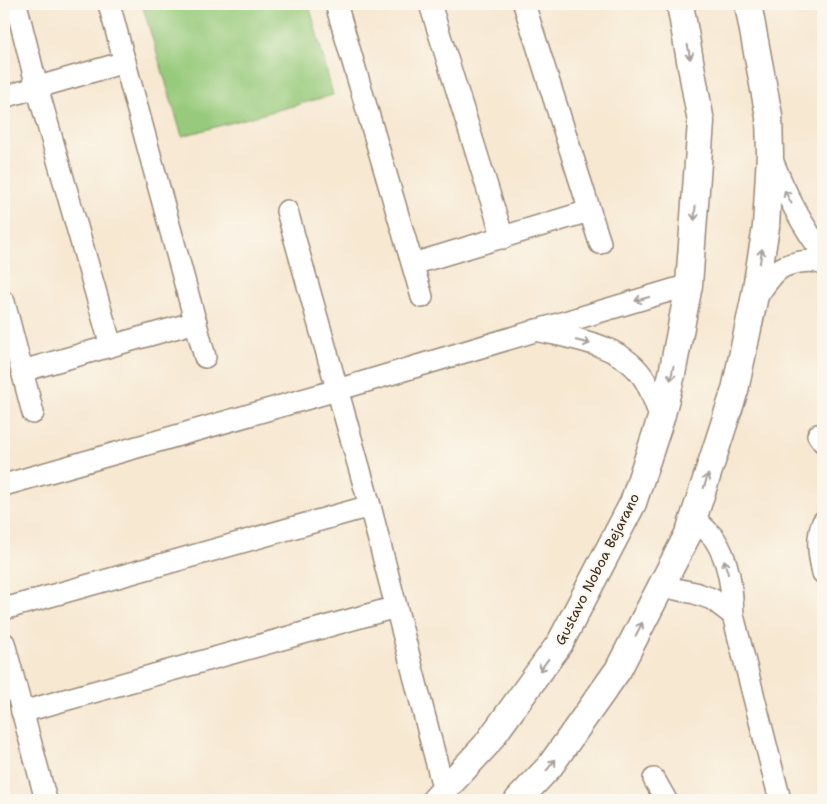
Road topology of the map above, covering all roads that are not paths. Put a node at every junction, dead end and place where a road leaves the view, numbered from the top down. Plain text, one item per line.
1 (16, 4) edge
2 (109, 4) edge
3 (336, 4) edge
4 (430, 4) edge
5 (524, 4) edge
6 (680, 4) edge
7 (748, 4) edge
8 (125, 62) junction
9 (38, 87) junction
10 (4, 97) edge
11 (770, 154) junction
12 (286, 211) dead end
13 (589, 211) junction
14 (503, 238) junction
15 (600, 243) dead end
16 (823, 253) edge
17 (413, 264) junction
18 (823, 264) edge
19 (689, 285) junction
20 (422, 297) dead end
21 (754, 300) junction
22 (4, 302) edge
23 (196, 322) junction
24 (536, 330) junction
25 (111, 346) junction
26 (205, 357) dead end
27 (22, 371) junction
28 (337, 390) junction
29 (33, 413) dead end
30 (661, 418) junction
31 (4, 485) edge
32 (370, 506) junction
33 (694, 518) junction
34 (823, 522) edge
35 (823, 573) edge
36 (661, 586) junction
37 (396, 607) junction
38 (4, 609) edge
39 (733, 615) junction
40 (4, 643) edge
41 (22, 712) junction
42 (654, 779) dead end
43 (439, 795) edge
44 (46, 800) edge
45 (518, 800) edge
46 (666, 800) edge
47 (780, 800) edge

1 - 9 street
2 - 8 street
3 - 17 street
4 - 14 street
5 - 13 street
6 -> 19 street, Gustavo Noboa Bejarano
7 - 11 street
8 - 9 street
8 - 23 street
9 - 10 street
9 - 25 street
16 -> 11 street
21 -> 11 street
12 - 28 street
13 - 14 street
13 - 15 street
14 - 17 street
17 - 20 street
18 - 21 street
19 -> 24 street
19 -> 30 street, Gustavo Noboa Bejarano
33 -> 21 street
22 - 27 street
23 - 25 street
23 - 26 street
24 - 28 street
24 -> 30 street
25 - 27 street
27 - 29 street
28 - 31 street
28 - 32 street
30 -> 43 street, Gustavo Noboa Bejarano
32 - 37 street
32 - 38 street
33 - 36 street
39 -> 33 street
34 - 35 street
36 - 39 street
45 -> 36 street
37 - 41 street
37 - 43 street
39 - 47 street
40 - 41 street
41 - 44 street
42 - 46 street

